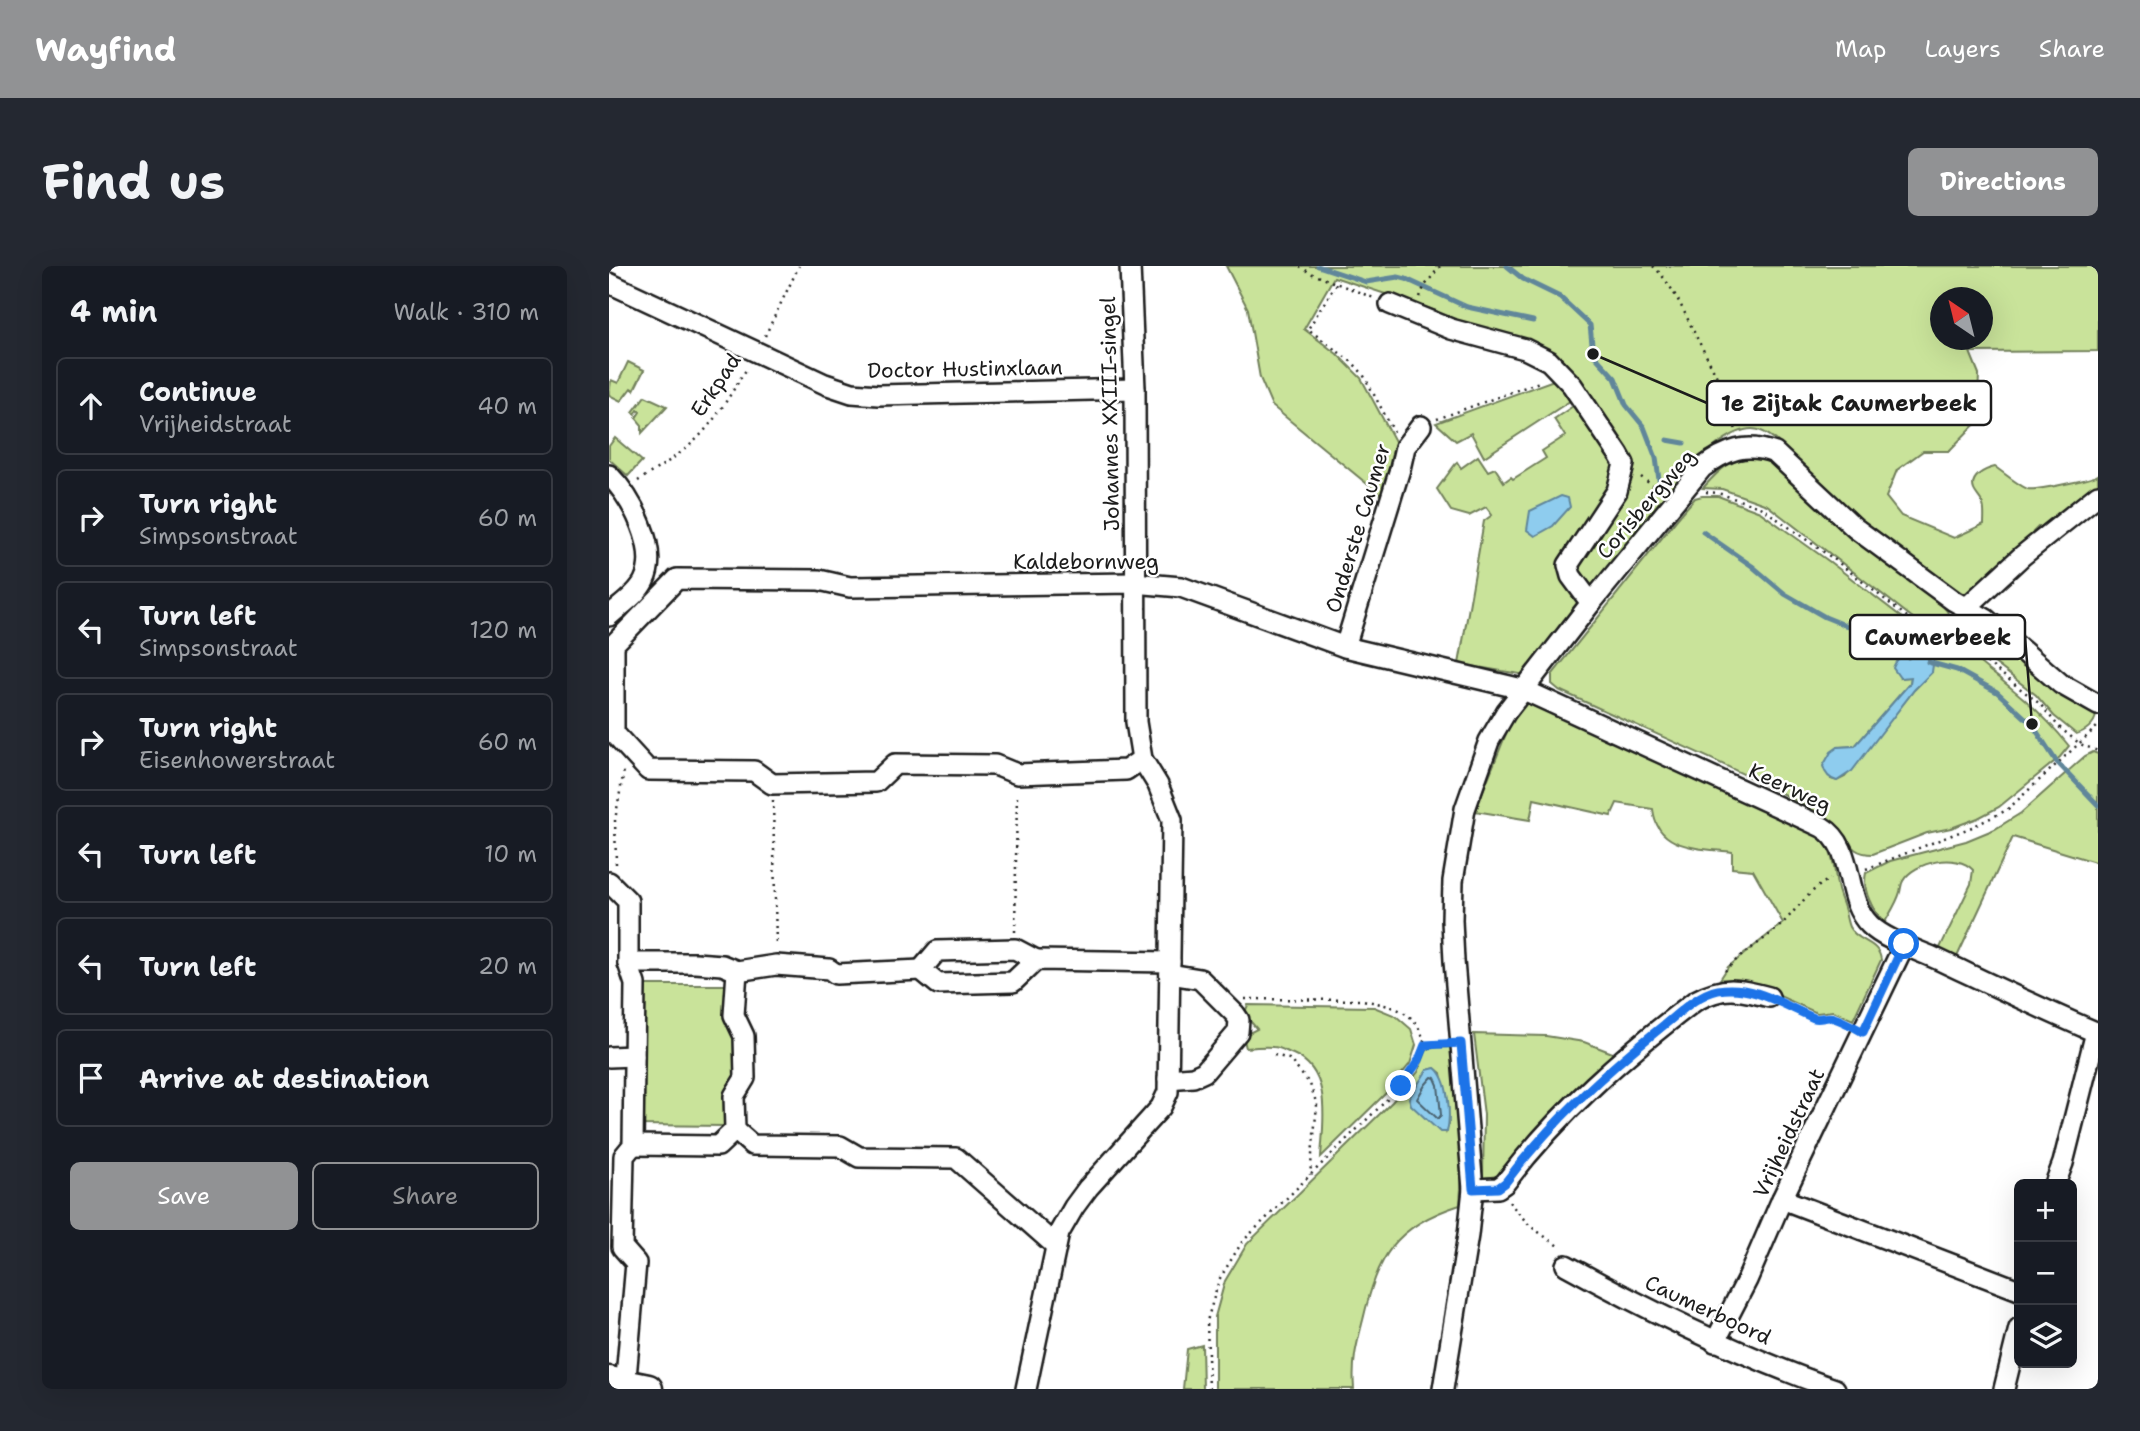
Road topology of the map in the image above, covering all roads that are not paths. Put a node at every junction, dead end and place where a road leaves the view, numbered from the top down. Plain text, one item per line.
1 (1130, 266) edge
2 (609, 283) edge
3 (1390, 304) road end
4 (1135, 389) junction
5 (1421, 426) road end
6 (609, 475) edge
7 (2098, 495) edge
8 (1134, 583) junction
9 (1591, 603) junction
10 (1960, 604) junction
11 (609, 616) edge
12 (1345, 647) junction
13 (1522, 689) junction
14 (2098, 705) edge
15 (1142, 759) junction
16 (612, 885) edge
17 (1904, 944) junction
18 (1036, 960) junction
19 (628, 963) junction
20 (1170, 968) junction
21 (921, 970) junction
22 (737, 971) junction
23 (1769, 997) road end
24 (2097, 1032) edge
25 (634, 1056) junction
26 (609, 1057) edge
27 (1168, 1079) junction
28 (735, 1130) junction
29 (633, 1145) junction
30 (2057, 1179) edge
31 (1473, 1189) junction
32 (1782, 1199) junction
33 (1055, 1245) junction
34 (1566, 1265) dead end
35 (2014, 1288) edge
36 (1715, 1342) junction
37 (2014, 1348) edge
38 (627, 1386) edge
39 (1026, 1389) edge
40 (1443, 1389) edge
41 (1835, 1389) edge
42 (2004, 1389) edge

1 - 4 street, Johannes XXIII-singel
2 - 4 street, Doctor Hustinxlaan
3 - 9 street
4 - 8 street, Johannes XXIII-singel
5 - 12 street, Onderste Caumer
6 - 11 street
7 - 10 street
8 - 12 street, Kaldebornweg
8 - 15 street, Johannes XXIII-singel
8 - 15 street, Kaldebornweg
9 - 10 street, Corisbergweg
9 - 13 street, Corisbergweg
10 - 14 street
12 - 13 street, Kaldebornweg
13 - 17 street, Keerweg
13 - 31 street, Corisbergweg
15 - 20 street, Johannes XXIII-singel
16 - 19 street
17 - 24 street, Keerweg
17 - 32 street, Vrijheidstraat
18 - 20 street
18 - 21 street
18 - 21 street
19 - 22 street
19 - 25 street
20 - 27 street, Johannes XXIII-singel
20 - 27 street
21 - 22 street
22 - 28 street
23 - 31 street
24 - 30 street
25 - 26 street
25 - 29 street
27 - 33 street, Johannes XXIII-singel
28 - 29 street
28 - 33 street
29 - 38 street
31 - 40 street, Corisbergweg
32 - 35 street
32 - 36 street, Vrijheidstraat
33 - 39 street, Johannes XXIII-singel
34 - 36 street, Caumerboord
36 - 41 street, Caumerboord
37 - 42 street

